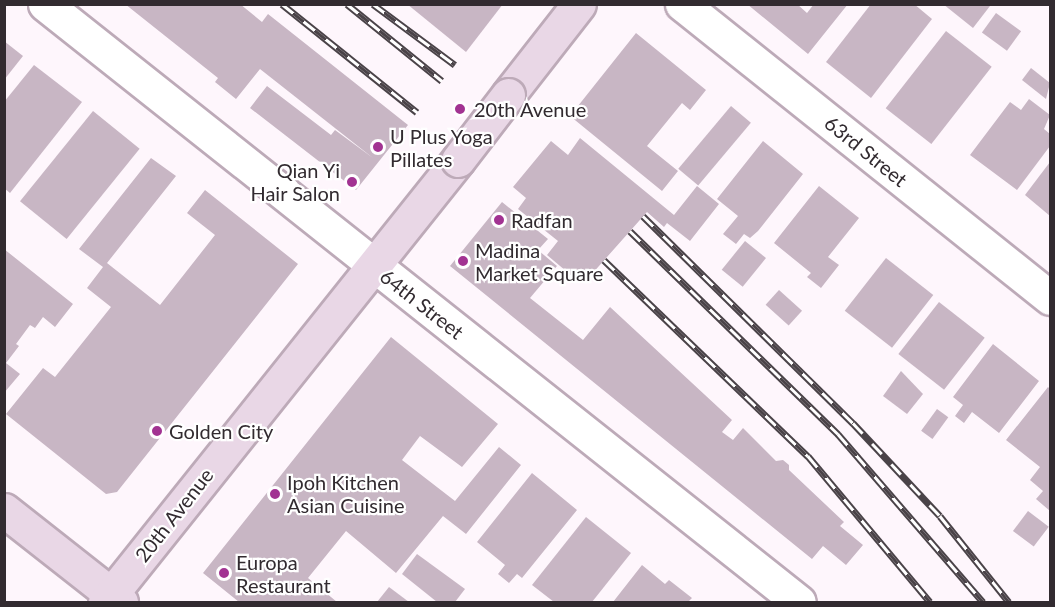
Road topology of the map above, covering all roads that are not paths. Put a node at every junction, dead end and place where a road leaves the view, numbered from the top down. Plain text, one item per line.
1 (45, 4) edge
2 (579, 4) edge
3 (682, 4) edge
4 (373, 265) junction
5 (1050, 298) edge
6 (4, 510) edge
7 (112, 600) edge
8 (800, 603) edge

1 - 4 street, 64th Street
2 - 4 street, 20th Avenue, bridge
3 - 5 street, 63rd Street
4 - 7 street, 20th Avenue
4 - 8 street, 64th Street
6 - 7 street

